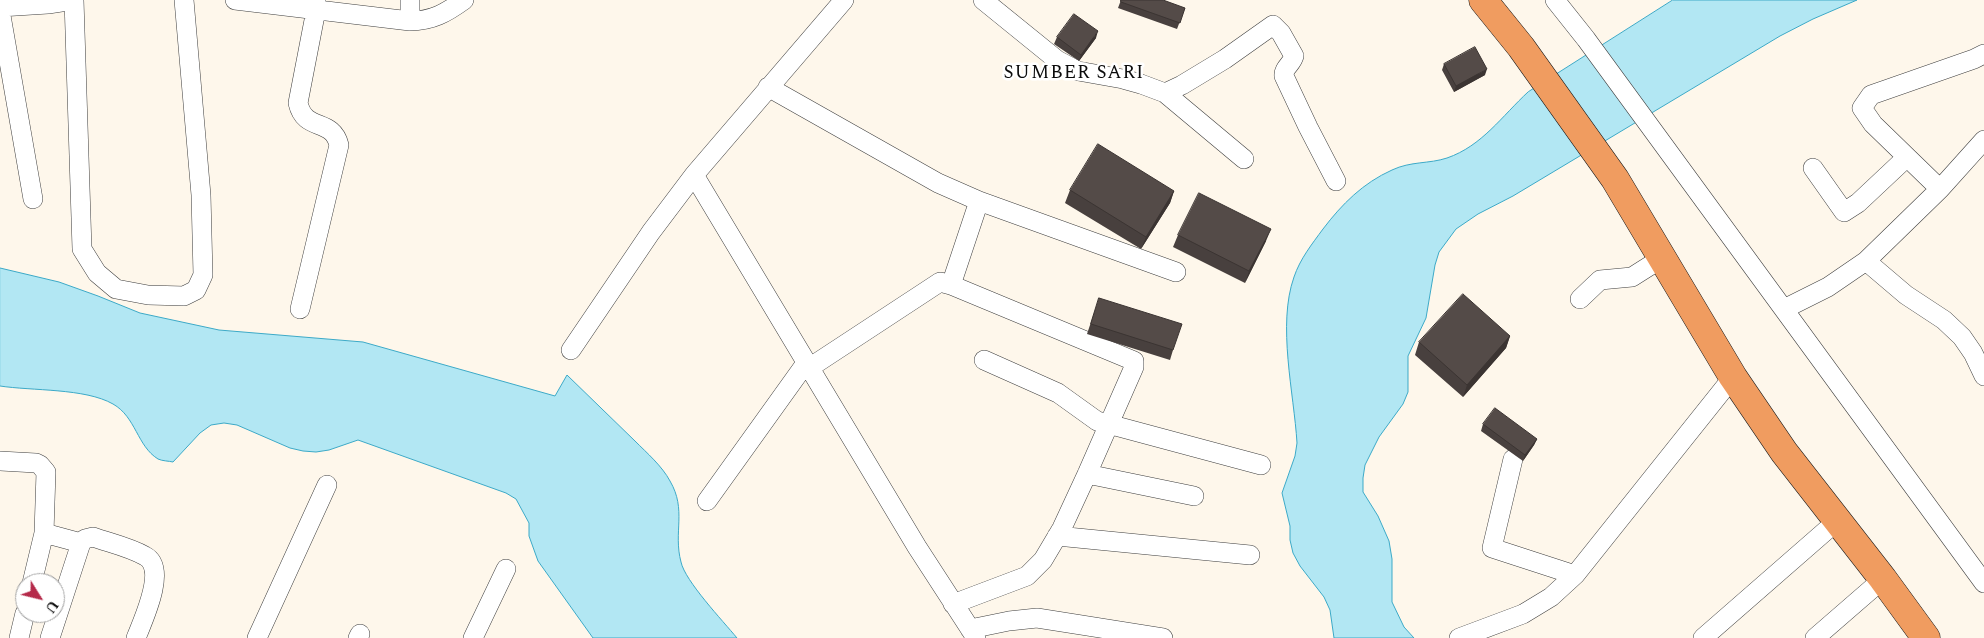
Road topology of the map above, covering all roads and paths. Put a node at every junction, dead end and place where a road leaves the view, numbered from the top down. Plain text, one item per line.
1 (74, 0) edge
2 (184, 0) edge
3 (235, 0) edge
4 (410, 0) edge
5 (464, 0) edge
6 (844, 0) edge
7 (983, 0) edge
8 (1483, 0) edge
9 (1556, 0) edge
10 (48, 2) edge
11 (316, 5) edge
12 (0, 8) edge
13 (410, 21) junction
14 (1984, 54) edge
15 (768, 87) junction
16 (1165, 93) junction
17 (1984, 140) edge
18 (1907, 157) junction
19 (1244, 159) dead end
20 (1813, 168) dead end
21 (694, 175) junction
22 (1336, 181) dead end
23 (1940, 189) junction
24 (33, 199) dead end
25 (980, 201) junction
26 (1662, 258) junction
27 (1866, 261) junction
28 (1176, 272) dead end
29 (951, 285) junction
30 (1580, 299) dead end
31 (300, 309) dead end
32 (1784, 309) junction
33 (571, 350) dead end
34 (984, 360) dead end
35 (808, 365) junction
36 (1984, 376) edge
37 (1733, 377) junction
38 (1110, 425) junction
39 (1514, 459) dead end
40 (0, 461) edge
41 (1261, 465) dead end
42 (1087, 474) junction
43 (326, 485) dead end
44 (1194, 496) dead end
45 (707, 500) dead end
46 (1837, 521) junction
47 (44, 533) junction
48 (1057, 536) junction
49 (81, 543) junction
50 (1250, 554) dead end
51 (506, 569) dead end
52 (34, 573) edge
53 (1575, 575) junction
54 (1884, 579) junction
55 (1984, 583) edge
56 (953, 604) junction
57 (23, 623) edge
58 (973, 634) edge
59 (19, 638) edge
60 (50, 638) edge
61 (136, 638) edge
62 (257, 638) edge
63 (473, 638) edge
64 (1163, 638) edge
65 (1458, 638) edge
66 (1703, 638) edge
67 (1815, 638) edge
68 (1926, 638) edge

1 - 2 street
1 - 10 street
3 - 11 street
4 - 13 street
5 - 13 street
6 - 15 street
7 - 16 street
8 - 26 highway
9 - 32 street
10 - 12 street
11 - 13 street
11 - 31 street
12 - 24 street
14 - 18 street
15 - 21 street
15 - 25 street
16 - 19 street
16 - 22 street
17 - 23 street
18 - 20 street
18 - 23 street
21 - 33 street
21 - 35 street
23 - 27 street
25 - 28 street
25 - 29 street
26 - 30 street
26 - 37 highway
27 - 32 street
27 - 36 street
29 - 35 street
29 - 38 street
32 - 55 street
34 - 38 street
35 - 45 street
35 - 56 street
37 - 46 highway
37 - 53 street
38 - 41 street
38 - 42 street
39 - 53 street
40 - 47 street
42 - 44 street
42 - 48 street
43 - 62 street
46 - 54 highway
46 - 66 street
47 - 49 street
47 - 52 street
48 - 50 street
48 - 56 street
49 - 60 street
49 - 61 street
51 - 63 street
53 - 65 street
54 - 67 street
54 - 68 highway
56 - 58 street
57 - 59 street
58 - 64 street

